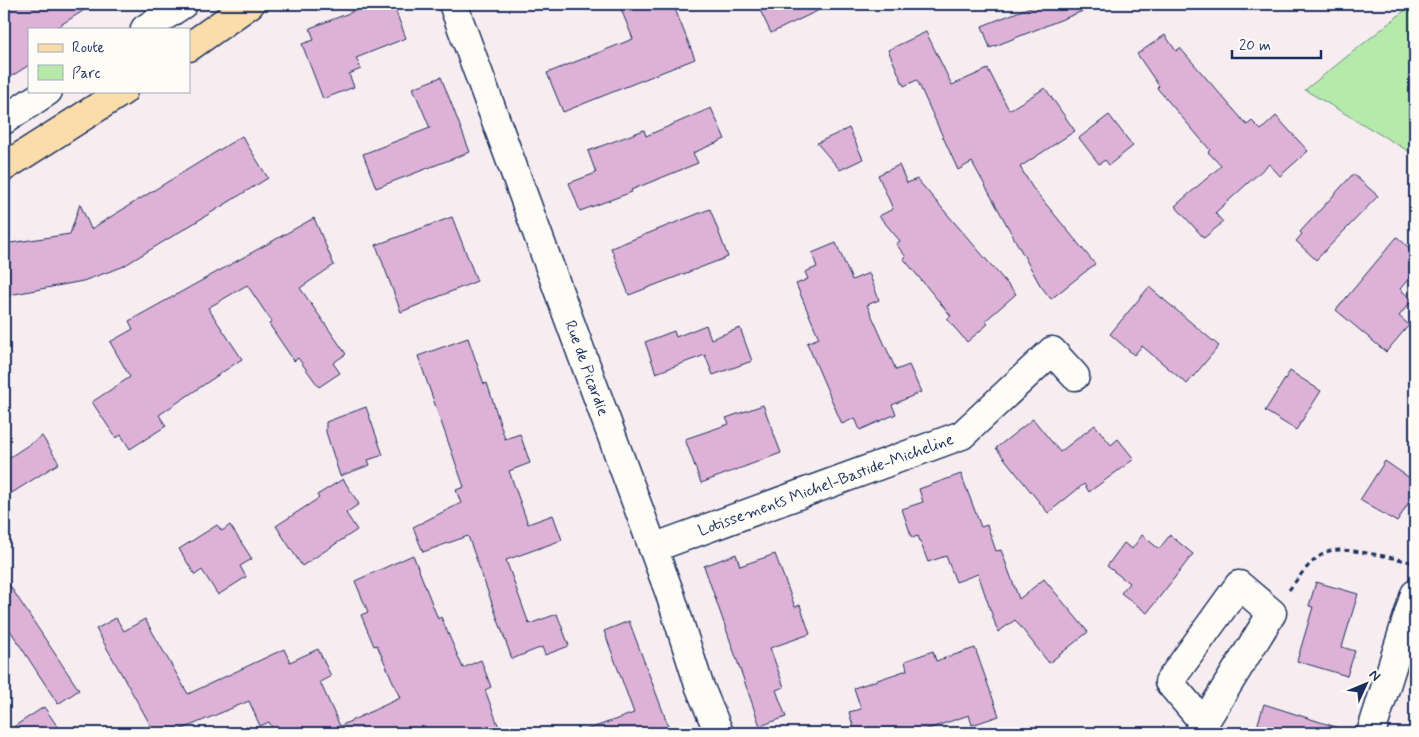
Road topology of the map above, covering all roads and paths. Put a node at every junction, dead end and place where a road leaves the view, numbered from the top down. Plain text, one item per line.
1 (184, 4) edge
2 (250, 4) edge
3 (452, 4) edge
4 (148, 28) edge
5 (190, 46) edge
6 (46, 92) edge
7 (121, 92) edge
8 (4, 120) edge
9 (4, 167) edge
10 (1075, 376) dead end
11 (653, 548) junction
12 (1415, 563) edge
13 (1415, 594) edge
14 (1272, 612) junction
15 (1201, 728) edge
16 (719, 733) edge
17 (1371, 733) edge

1 - 4 street
2 - 5 main road
3 - 11 street, Rue de Picardie
6 - 8 street
7 - 9 main road
10 - 11 street, Lotissements Michel-Bastide-Micheline
11 - 16 street, Rue de Picardie
12 - 14 path
13 - 17 street
14 - 15 street
14 - 15 street

